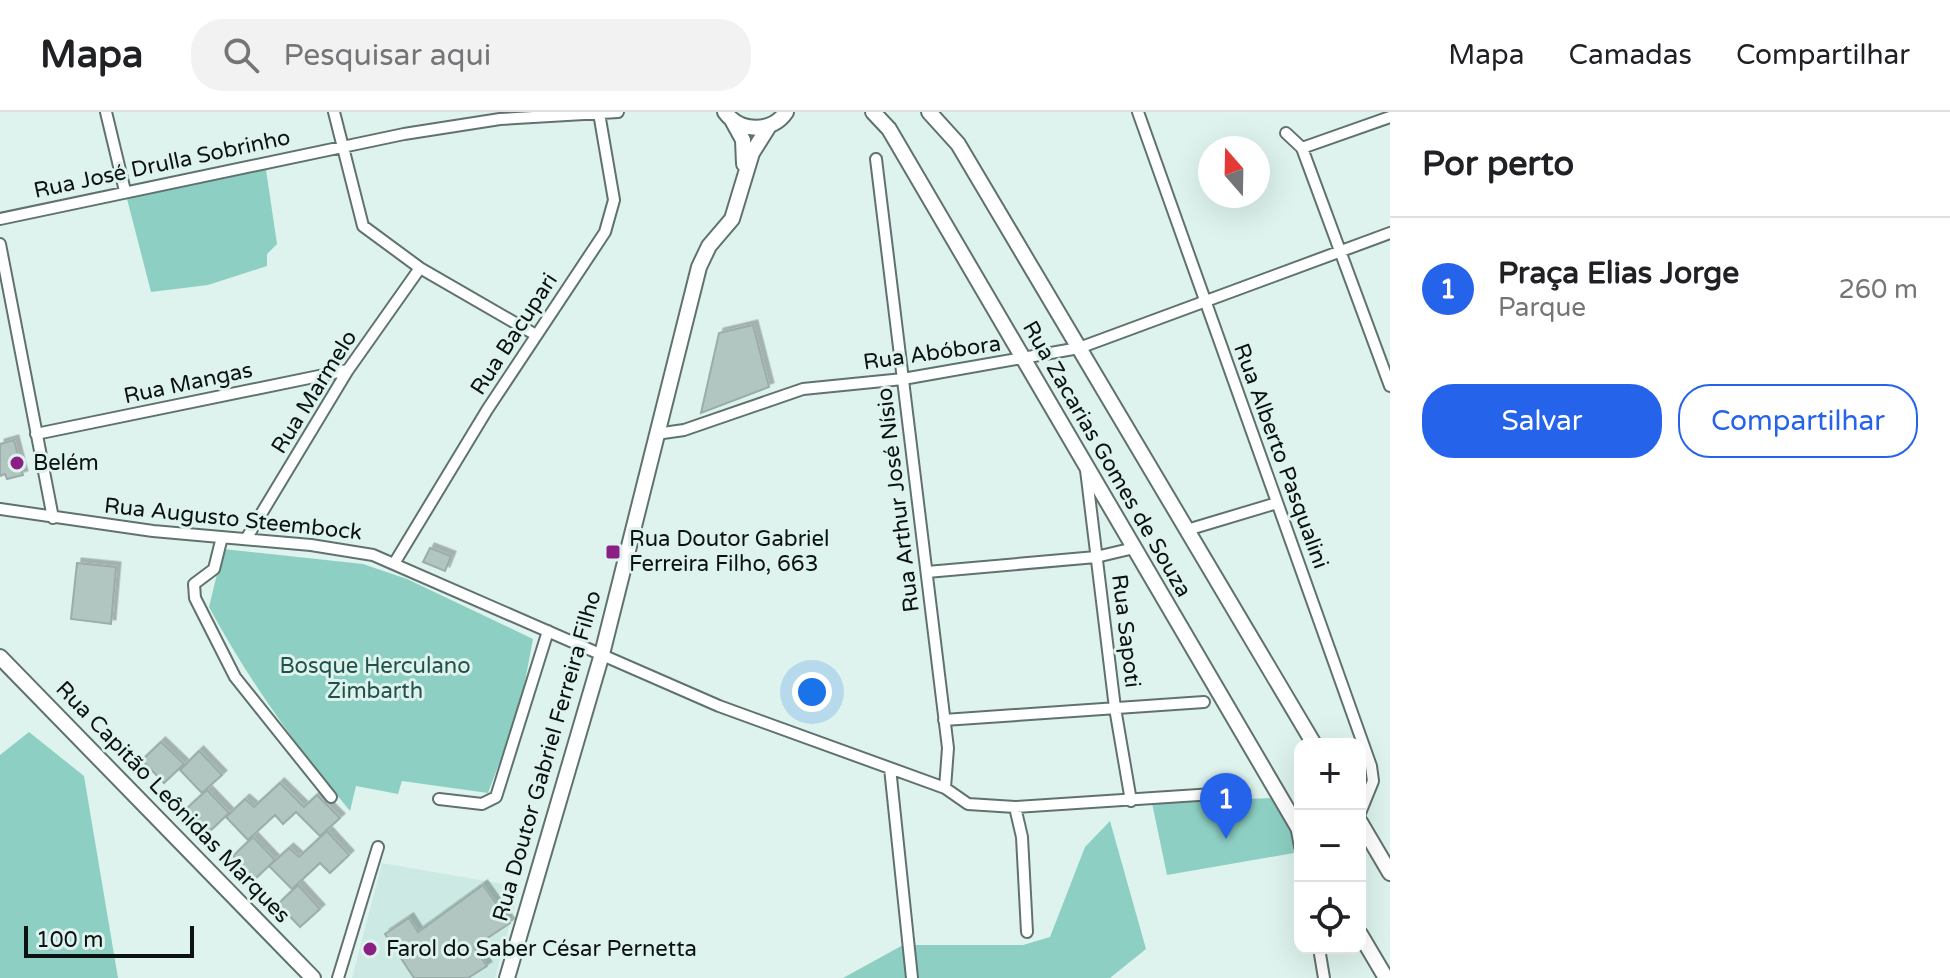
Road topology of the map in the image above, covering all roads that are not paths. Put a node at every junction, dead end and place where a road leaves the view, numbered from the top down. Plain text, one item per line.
1 (106, 112) edge
2 (334, 112) edge
3 (618, 112) edge
4 (786, 112) edge
5 (873, 112) edge
6 (929, 112) edge
7 (1138, 112) edge
8 (599, 113) edge
9 (509, 115) edge
10 (726, 115) edge
11 (1390, 117) edge
12 (769, 126) junction
13 (1286, 133) dead end
14 (341, 148) junction
15 (1302, 148) junction
16 (876, 159) dead end
17 (745, 183) junction
18 (125, 191) junction
19 (0, 219) edge
20 (1390, 233) edge
21 (0, 244) edge
22 (1341, 252) junction
23 (420, 268) junction
24 (1205, 303) junction
25 (536, 335) junction
26 (1079, 348) junction
27 (1023, 360) junction
28 (348, 370) junction
29 (903, 379) junction
30 (1389, 379) edge
31 (36, 434) junction
32 (656, 434) junction
33 (1085, 465) junction
34 (1277, 503) junction
35 (0, 509) edge
36 (53, 518) junction
37 (1187, 530) junction
38 (222, 537) junction
39 (246, 539) junction
40 (1134, 548) junction
41 (1096, 557) junction
42 (395, 562) junction
43 (927, 572) junction
44 (548, 631) junction
45 (602, 654) junction
46 (0, 657) edge
47 (1204, 702) dead end
48 (1115, 708) junction
49 (944, 720) junction
50 (1310, 738) edge
51 (890, 768) junction
52 (945, 788) junction
53 (1244, 792) dead end
54 (331, 797) dead end
55 (439, 799) dead end
56 (1131, 801) junction
57 (1015, 807) junction
58 (1361, 810) edge
59 (1294, 820) edge
60 (1366, 832) edge
61 (378, 847) dead end
62 (1390, 873) edge
63 (1027, 932) dead end
64 (1366, 944) edge
65 (1320, 954) edge
66 (313, 978) edge
67 (338, 978) edge
68 (507, 978) edge
69 (912, 978) edge
70 (1324, 978) edge
71 (1386, 978) edge

1 - 18 street
2 - 14 street
3 - 8 street, Rua José Drulla Sobrinho
4 - 12 main road
5 - 27 main road, Rua Zacarias Gomes de Souza
6 - 26 main road, Rua Zacarias Gomes de Souza
7 - 24 street, Rua Alberto Pasqualini
8 - 9 street, Rua José Drulla Sobrinho
8 - 25 street, Rua Bacupari
9 - 14 street, Rua José Drulla Sobrinho
10 - 12 main road
10 - 17 main road, Rua Doutor Gabriel Ferreira Filho
11 - 15 street
12 - 17 main road, Rua Doutor Gabriel Ferreira Filho
13 - 15 street
14 - 18 street, Rua José Drulla Sobrinho
14 - 23 street
15 - 22 street
16 - 29 street, Rua Arthur José Nísio
17 - 32 main road, Rua Doutor Gabriel Ferreira Filho
18 - 19 street, Rua José Drulla Sobrinho
20 - 22 street, Rua Abóbora
21 - 31 street
22 - 24 street, Rua Abóbora
22 - 30 street
23 - 25 street
23 - 28 street, Rua Marmelo
24 - 26 street, Rua Abóbora
24 - 34 street, Rua Alberto Pasqualini
25 - 42 street, Rua Bacupari
26 - 27 street, Rua Abóbora
26 - 37 main road, Rua Zacarias Gomes de Souza
27 - 29 street, Rua Abóbora
27 - 33 main road, Rua Zacarias Gomes de Souza
28 - 31 street, Rua Mangas
28 - 39 street, Rua Marmelo
29 - 32 street, Rua Abóbora
29 - 43 street, Rua Arthur José Nísio
31 - 36 street
32 - 45 main road, Rua Doutor Gabriel Ferreira Filho
33 - 40 main road, Rua Zacarias Gomes de Souza
33 - 41 street, Rua Sapoti
34 - 37 street
34 - 58 street, Rua Alberto Pasqualini
35 - 36 street, Rua Augusto Steembock
36 - 38 street, Rua Augusto Steembock
37 - 50 main road, Rua Zacarias Gomes de Souza
38 - 39 street, Rua Augusto Steembock
38 - 54 street
39 - 42 street, Rua Augusto Steembock
40 - 41 street
40 - 59 main road, Rua Zacarias Gomes de Souza
41 - 43 street
41 - 48 street, Rua Sapoti
42 - 44 street, Rua Augusto Steembock
43 - 49 street, Rua Arthur José Nísio
44 - 45 street, Rua Augusto Steembock
44 - 55 street
45 - 51 street, Rua Augusto Steembock
45 - 68 main road, Rua Doutor Gabriel Ferreira Filho
46 - 66 main road, Rua Capitão Leônidas Marques
47 - 48 street
48 - 49 street
48 - 56 street, Rua Sapoti
49 - 52 street, Rua Arthur José Nísio
51 - 52 street, Rua Augusto Steembock
51 - 69 street
52 - 57 street, Rua Augusto Steembock
53 - 56 street, Rua Augusto Steembock
56 - 57 street, Rua Augusto Steembock
57 - 63 street
60 - 62 main road
61 - 67 street
64 - 71 main road
65 - 70 street

